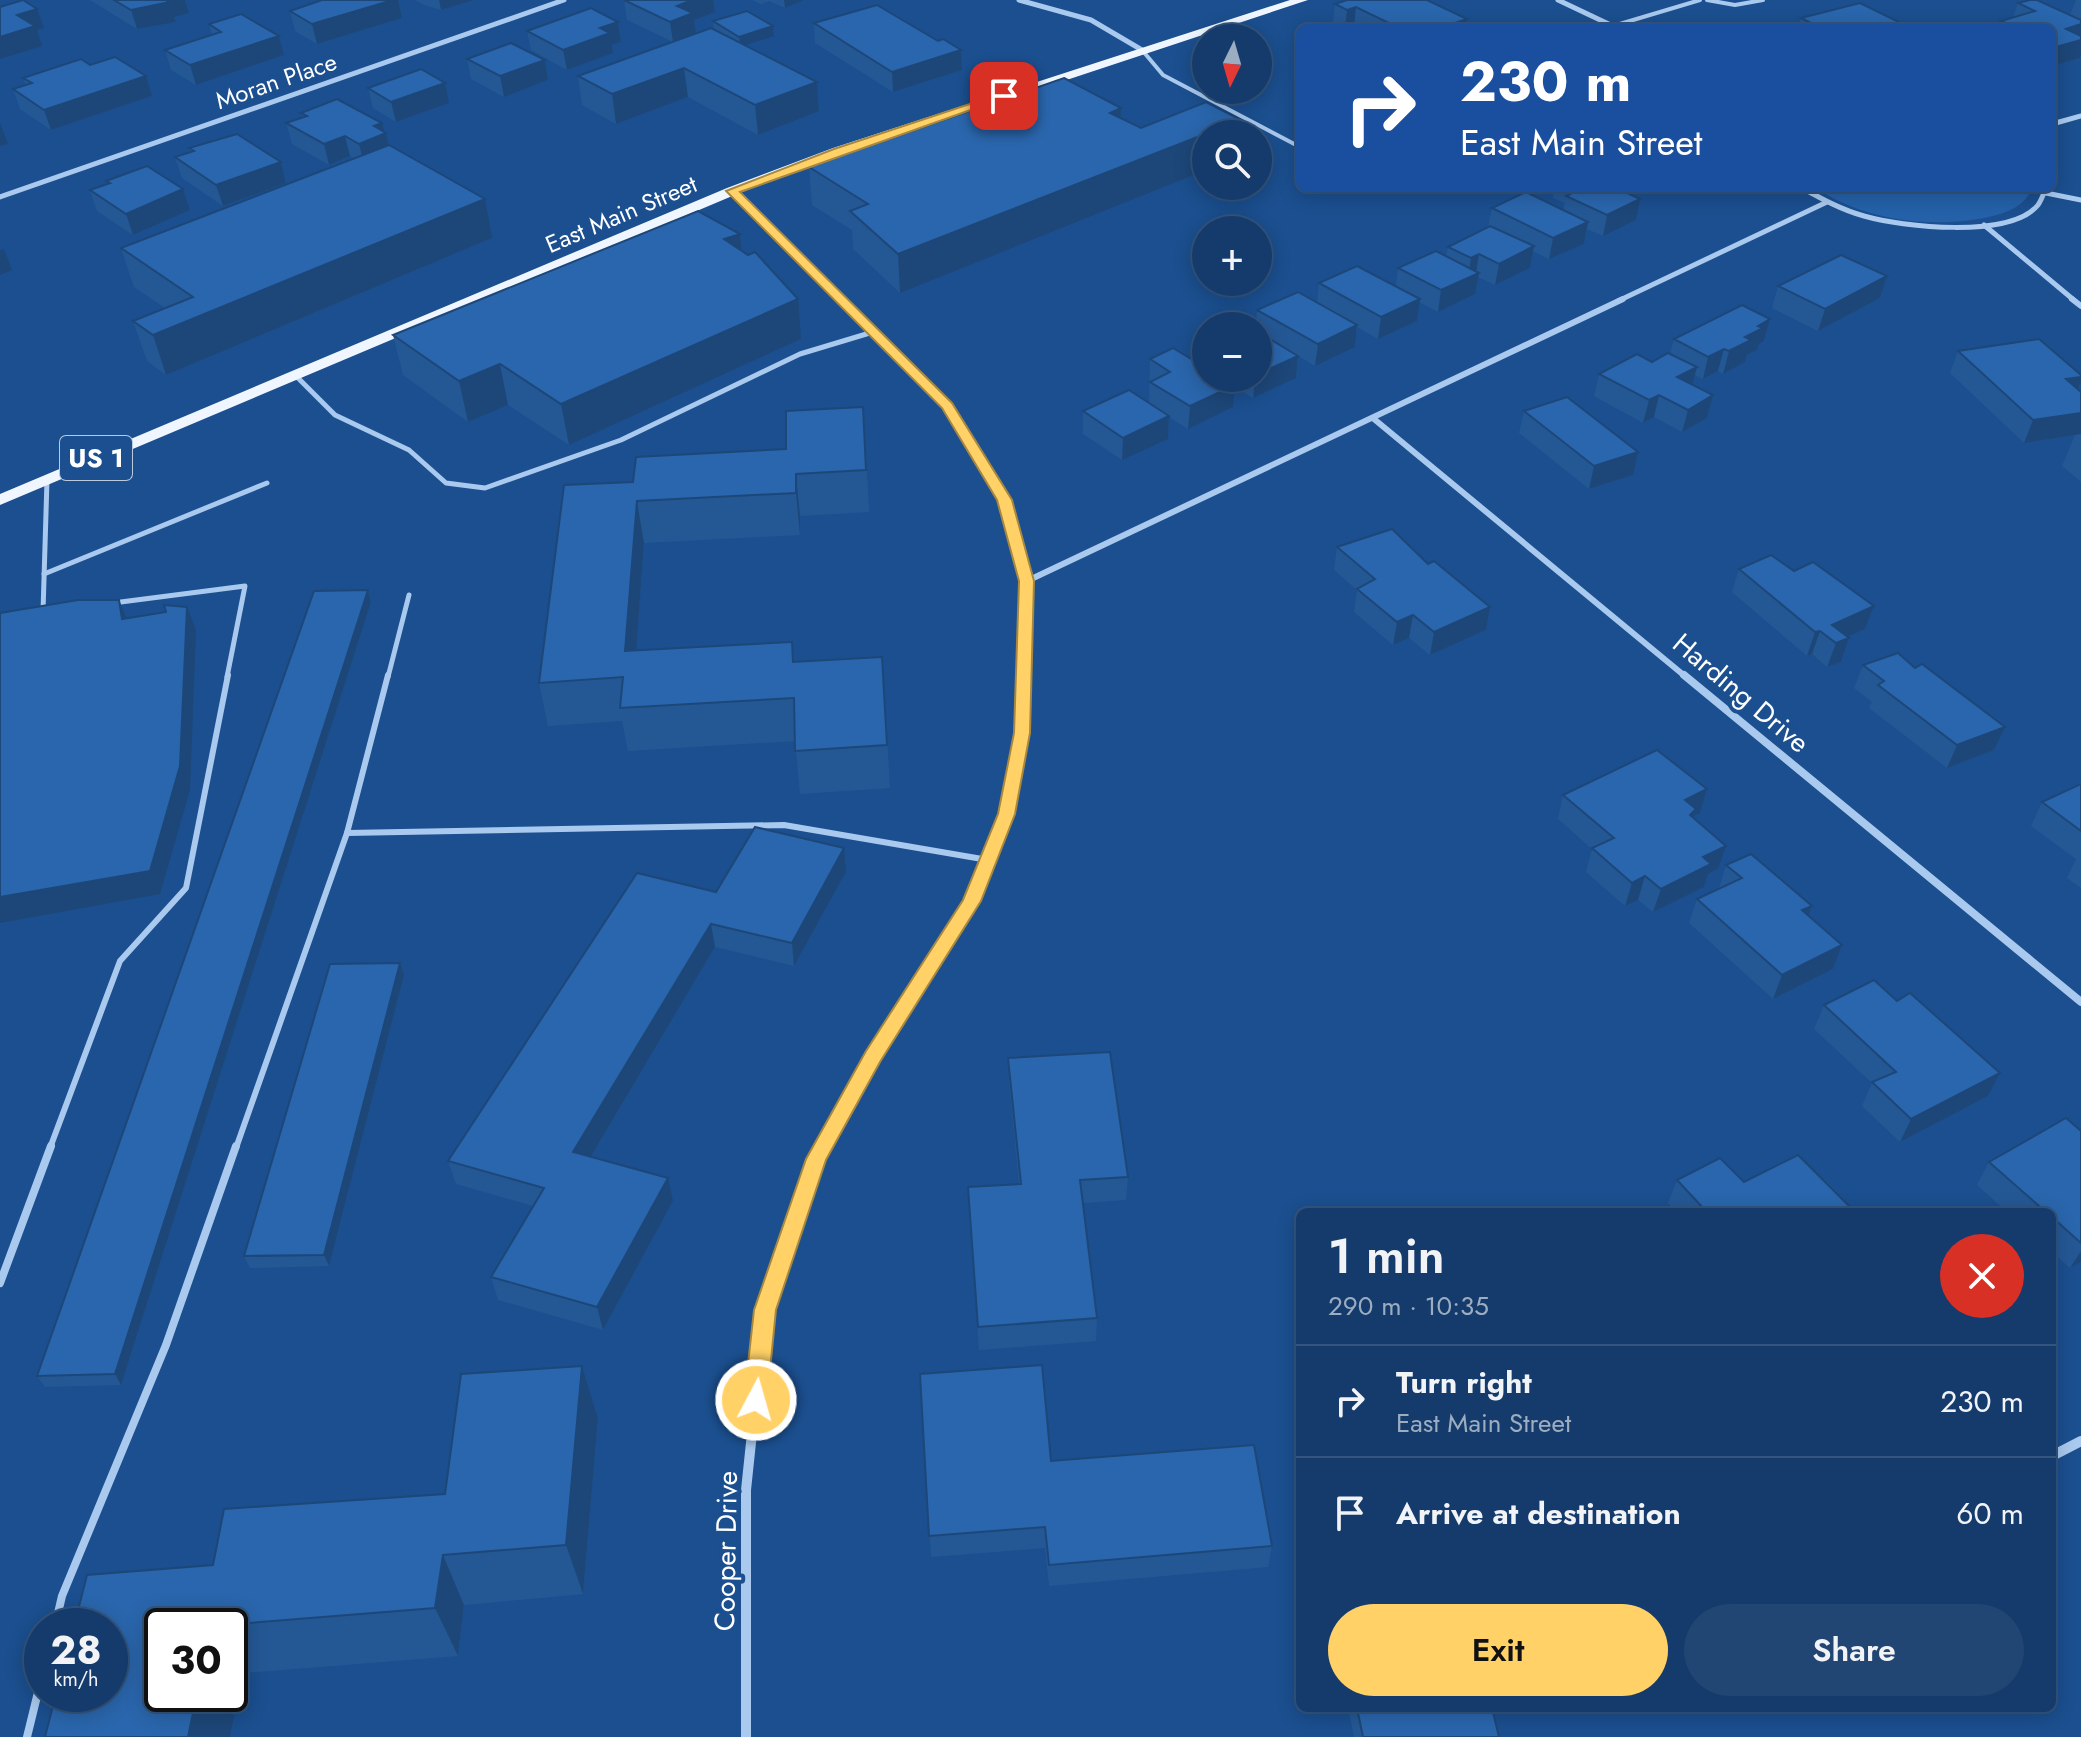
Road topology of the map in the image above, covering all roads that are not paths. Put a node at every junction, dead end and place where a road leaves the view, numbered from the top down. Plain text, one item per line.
1 (564, 0) edge
2 (1019, 0) edge
3 (1302, 0) edge
4 (1558, 0) edge
5 (1700, 0) edge
6 (1707, 0) edge
7 (1763, 0) edge
8 (1609, 24) edge
9 (1624, 24) edge
10 (1142, 50) junction
11 (2081, 116) edge
12 (2056, 123) edge
13 (1296, 145) edge
14 (732, 191) junction
15 (1809, 192) edge
16 (2045, 192) edge
17 (2053, 192) edge
18 (0, 197) edge
19 (2081, 200) edge
20 (1827, 202) junction
21 (1984, 225) junction
22 (2081, 306) edge
23 (873, 332) junction
24 (294, 374) junction
25 (1374, 419) junction
26 (47, 480) junction
27 (267, 483) dead end
28 (0, 500) edge
29 (44, 574) junction
30 (1027, 581) junction
31 (409, 595) dead end
32 (105, 604) edge
33 (58, 610) edge
34 (347, 833) junction
35 (988, 860) junction
36 (2081, 1002) edge
37 (0, 1283) edge
38 (2081, 1441) edge
39 (2056, 1454) edge
40 (59, 1608) edge
41 (33, 1712) edge
42 (27, 1737) edge
43 (746, 1737) edge

1 - 18 street, Moran Place
2 - 10 street
3 - 10 main road, East Main Street / US 1
4 - 8 street
5 - 9 lane
6 - 7 lane
10 - 13 lane
10 - 14 main road, East Main Street / US 1
11 - 12 street
14 - 23 street, Cooper Drive
14 - 24 main road, East Main Street / US 1
15 - 20 street
16 - 21 street
17 - 19 street
20 - 21 street
20 - 25 street
21 - 22 street
23 - 24 lane
23 - 30 street, Cooper Drive
24 - 26 main road, East Main Street / US 1
25 - 30 street
25 - 36 street, Harding Drive
26 - 28 main road, US 1
26 - 29 lane
27 - 29 lane
29 - 33 lane
30 - 35 street, Cooper Drive
31 - 34 lane
32 - 37 lane
34 - 35 lane
34 - 40 lane
35 - 43 street, Cooper Drive
38 - 39 street
41 - 42 lane

